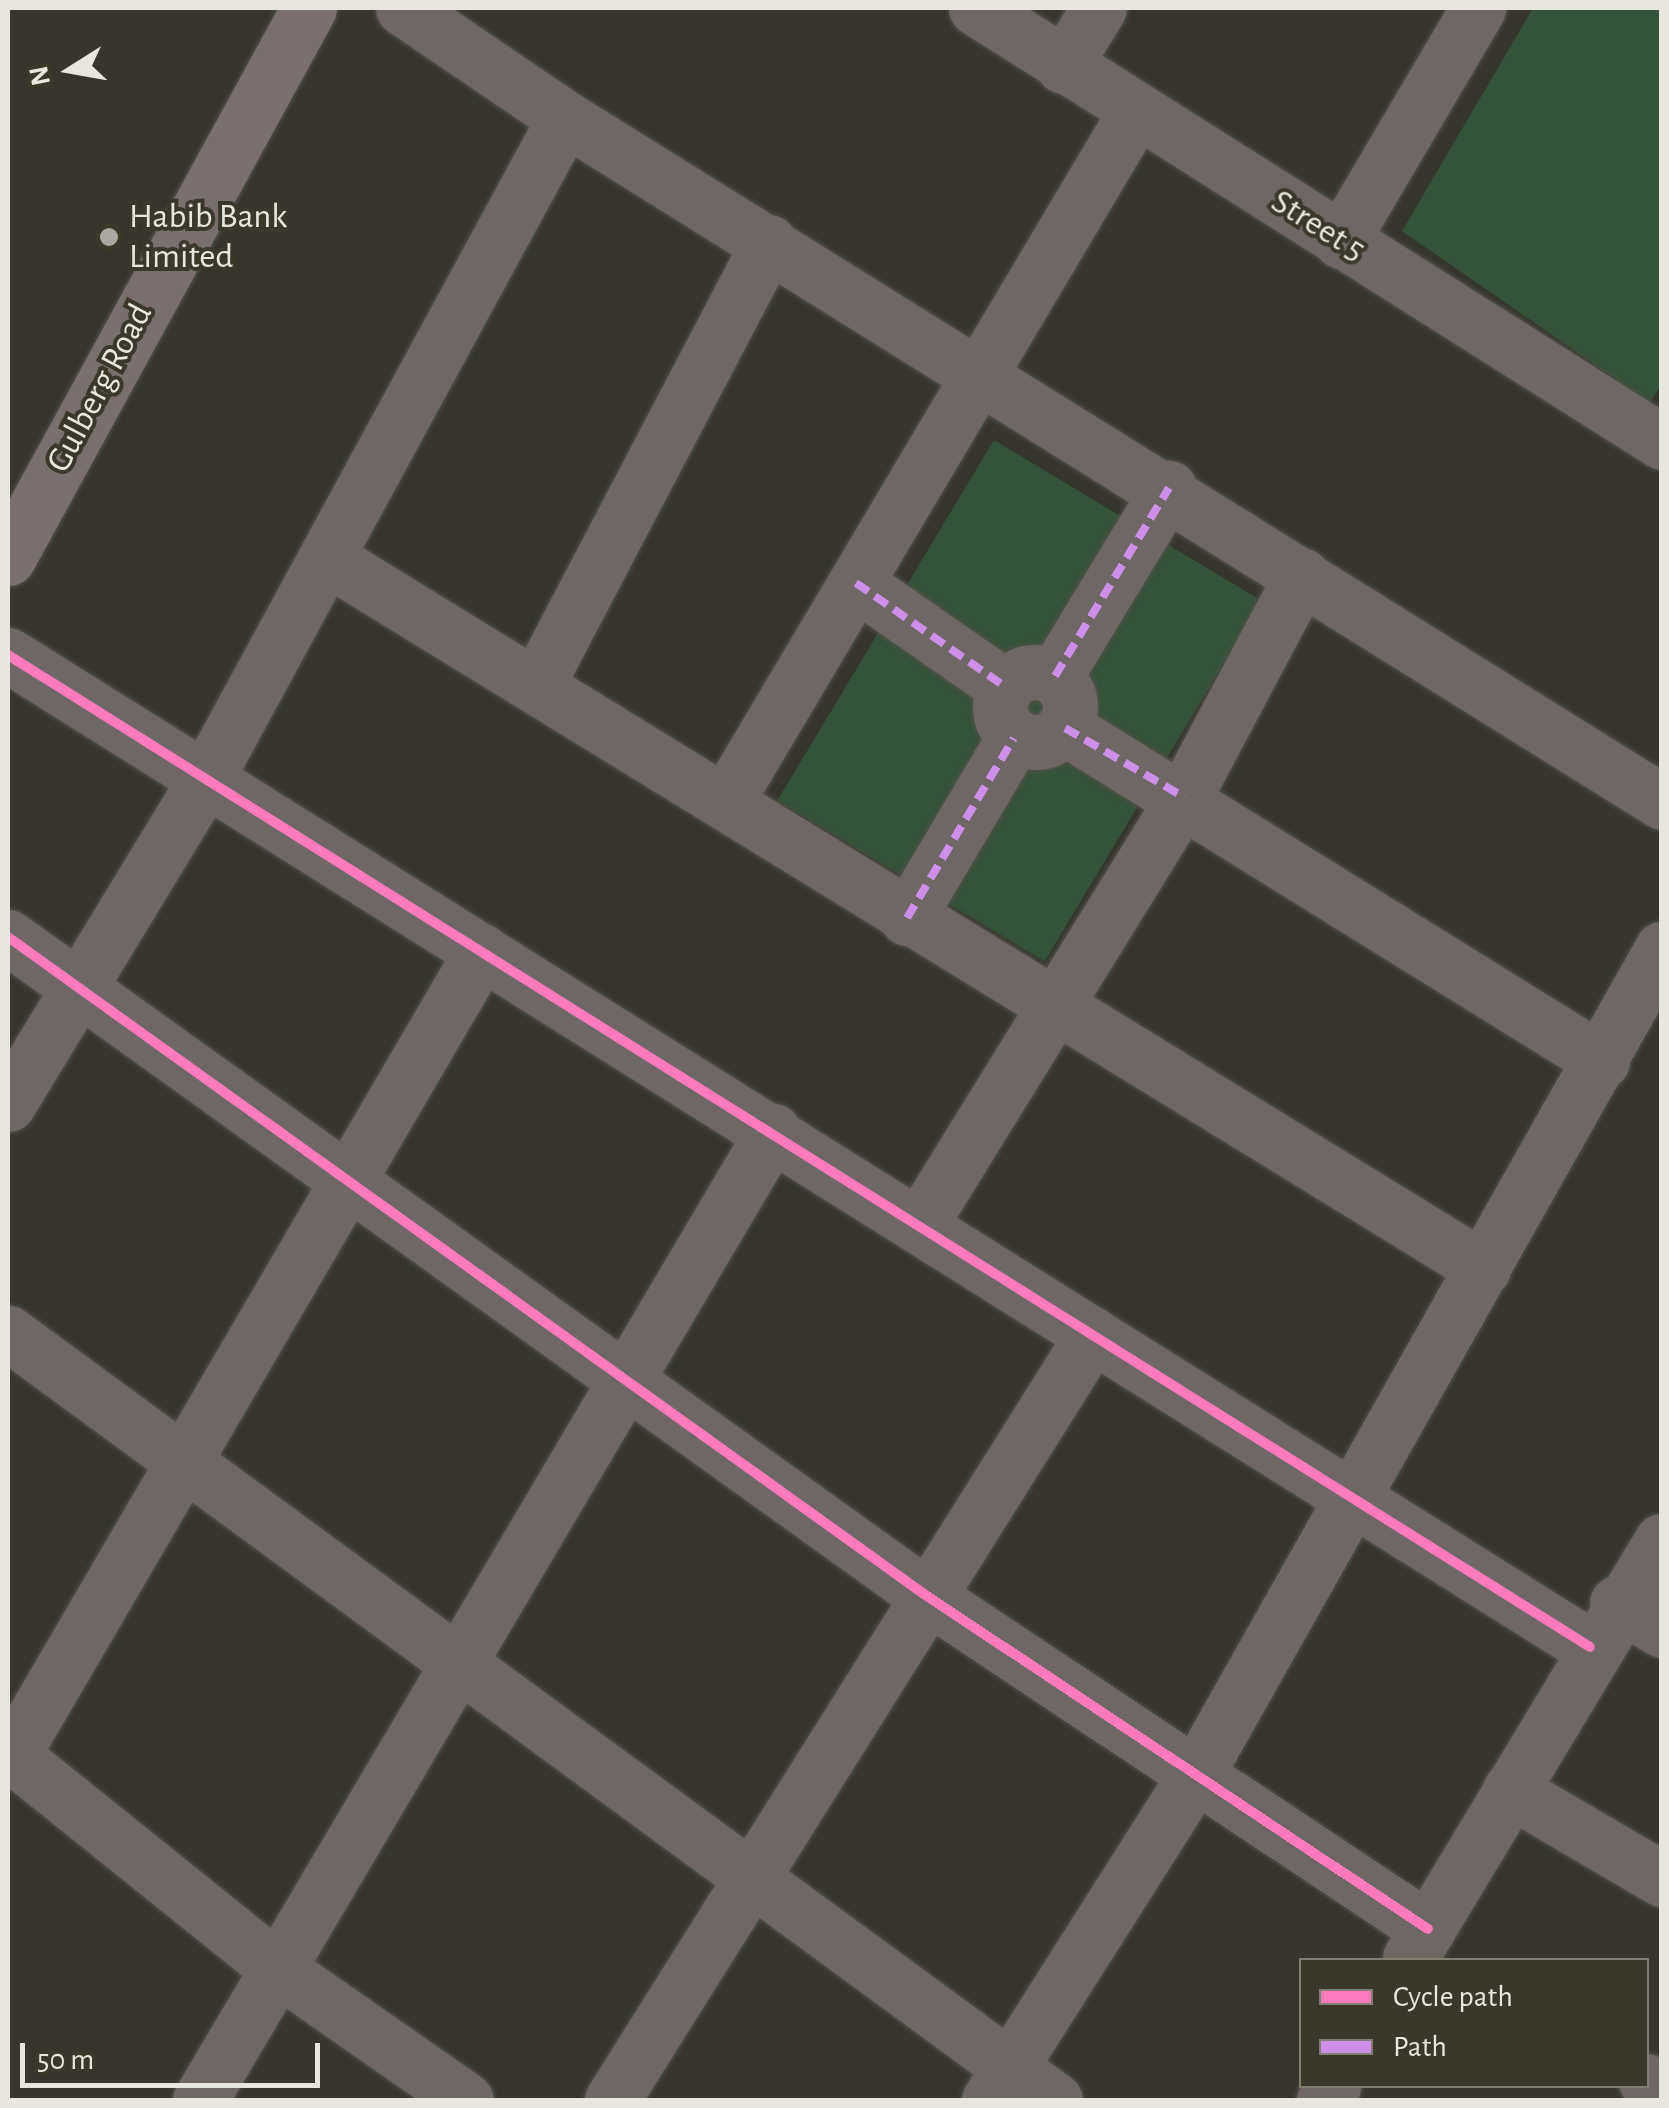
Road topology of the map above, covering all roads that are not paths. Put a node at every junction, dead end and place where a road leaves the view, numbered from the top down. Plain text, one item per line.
1 (309, 8) edge
2 (402, 8) edge
3 (976, 8) edge
4 (1099, 8) edge
5 (1478, 8) edge
6 (1063, 66) junction
7 (1136, 111) junction
8 (565, 118) junction
9 (1342, 241) junction
10 (769, 242) junction
11 (977, 373) junction
12 (1660, 438) edge
13 (1169, 488) junction
14 (8, 558) edge
15 (326, 558) junction
16 (1302, 574) junction
17 (856, 584) junction
18 (8, 655) edge
19 (536, 684) junction
20 (1035, 707) junction
21 (206, 778) junction
22 (1184, 797) junction
23 (726, 801) junction
24 (1662, 802) edge
25 (908, 918) junction
26 (8, 938) edge
27 (1662, 948) edge
28 (482, 951) junction
29 (75, 988) junction
30 (1054, 1008) junction
31 (1602, 1061) junction
32 (8, 1104) edge
33 (773, 1130) junction
34 (347, 1173) junction
35 (920, 1224) junction
36 (1483, 1268) junction
37 (8, 1333) edge
38 (1092, 1334) junction
39 (631, 1377) junction
40 (187, 1460) junction
41 (1355, 1498) junction
42 (1662, 1541) edge
43 (924, 1594) junction
44 (1623, 1626) edge
45 (460, 1662) junction
46 (9, 1756) edge
47 (1195, 1776) junction
48 (1510, 1790) junction
49 (1662, 1878) edge
50 (750, 1880) junction
51 (1423, 1949) edge
52 (278, 1969) junction
53 (999, 2084) edge
54 (200, 2100) edge
55 (466, 2100) edge
56 (612, 2100) edge
57 (1054, 2100) edge

1 - 14 main road, Gulberg Road
2 - 8 street
3 - 6 street, Street 5
4 - 6 street
5 - 9 street
6 - 7 street, Street 5
7 - 9 street, Street 5
7 - 11 street
8 - 10 street
8 - 15 street
9 - 12 street, Street 5
10 - 11 street
10 - 19 street
11 - 13 street
11 - 17 street
13 - 16 street
13 - 20 street
15 - 19 street
15 - 21 street
16 - 22 street
16 - 24 street
17 - 20 street
17 - 23 street
18 - 21 street
19 - 23 street
20 - 22 street
20 - 25 street
21 - 28 street
21 - 29 street
22 - 30 street
22 - 31 street
23 - 25 street
25 - 30 street
26 - 29 street
27 - 31 street
28 - 33 street
28 - 34 street
29 - 32 street
29 - 34 street
30 - 35 street
30 - 36 street
31 - 36 street
33 - 35 street
33 - 39 street
34 - 39 street
34 - 40 street
35 - 38 street
36 - 41 street
37 - 40 street
38 - 41 street
38 - 43 street
39 - 43 street
39 - 45 street
40 - 45 street
40 - 46 street
41 - 44 street
41 - 47 street
42 - 44 street
43 - 47 street
43 - 50 street
44 - 48 street
45 - 50 street
45 - 52 street
46 - 52 street
47 - 51 street
47 - 53 street
48 - 49 street
48 - 51 street
50 - 53 street
50 - 56 street
52 - 54 street
52 - 55 street
53 - 57 street

